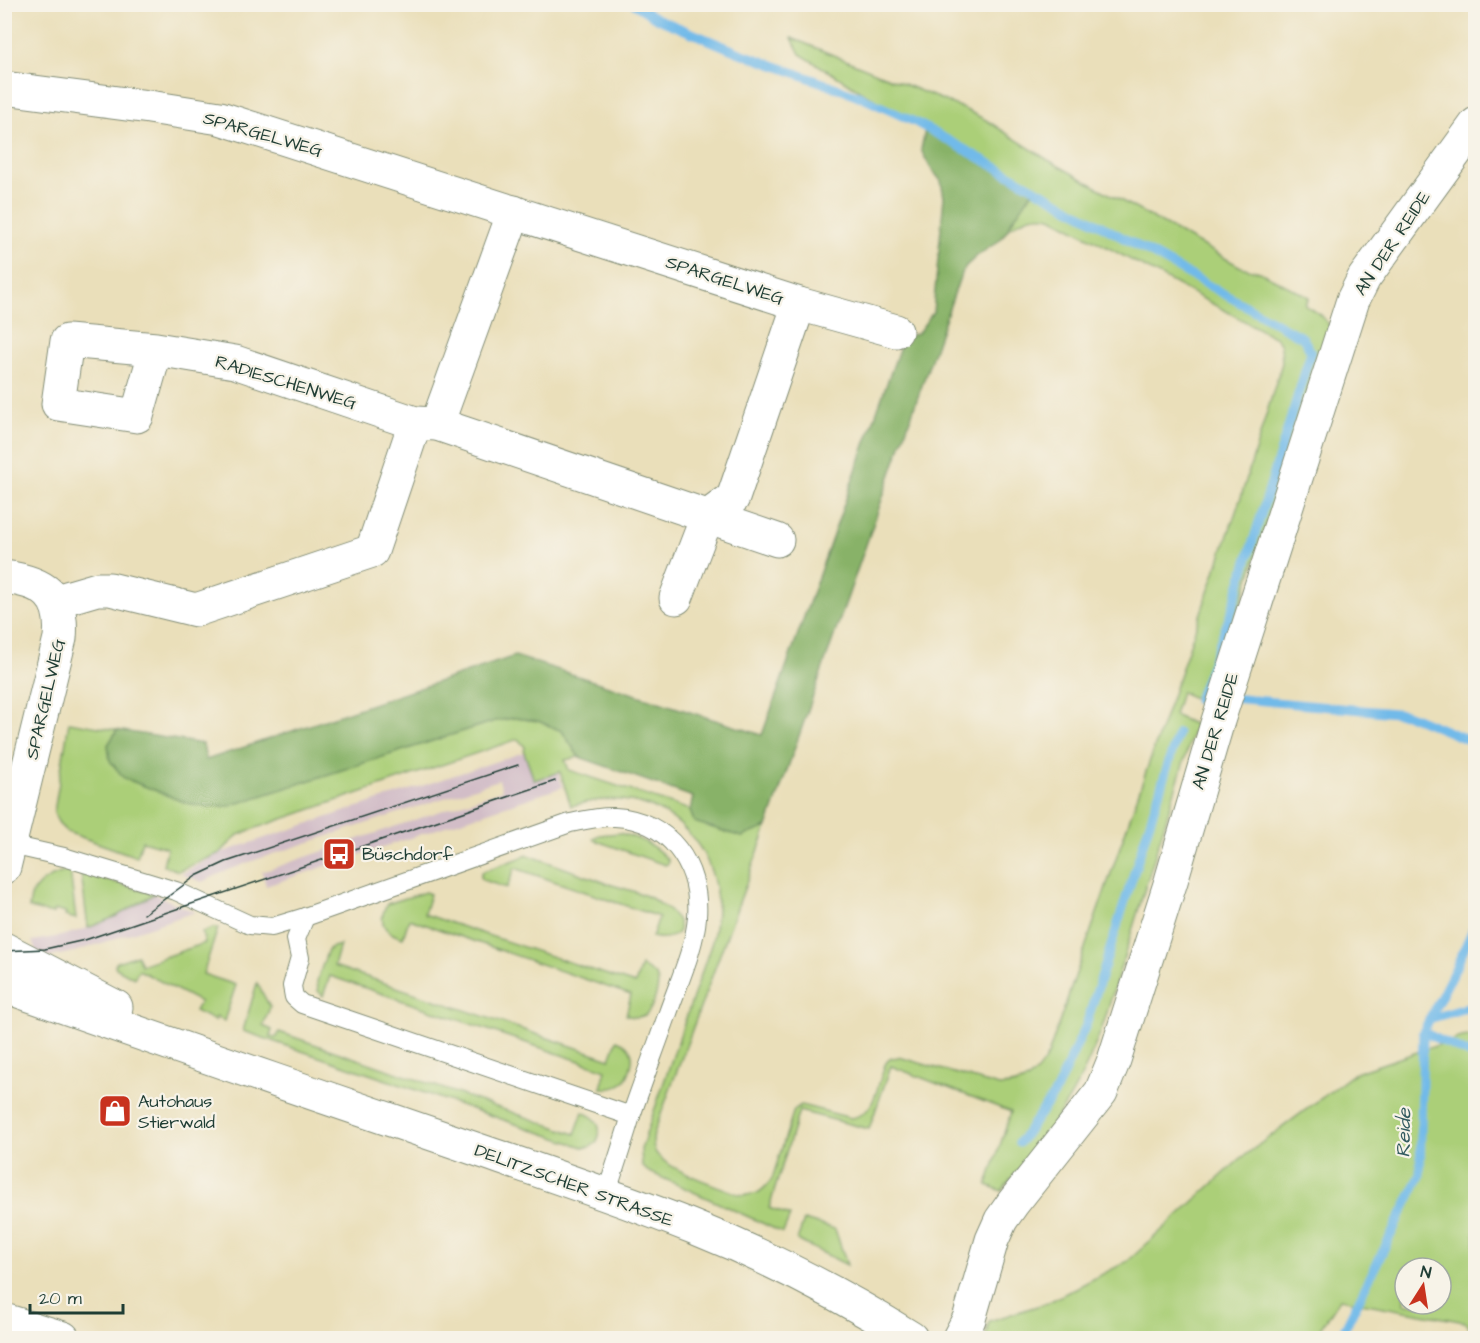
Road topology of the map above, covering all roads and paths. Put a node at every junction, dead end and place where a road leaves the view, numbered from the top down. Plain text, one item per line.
1 (4, 88) edge
2 (1476, 124) edge
3 (514, 212) junction
4 (799, 304) junction
5 (896, 331) dead end
6 (156, 350) dead end
7 (426, 423) junction
8 (707, 517) junction
9 (777, 540) dead end
10 (4, 577) edge
11 (676, 598) dead end
12 (56, 601) junction
13 (8, 856) edge
14 (305, 918) junction
15 (272, 927) junction
16 (296, 939) junction
17 (4, 949) edge
18 (4, 986) edge
19 (224, 1064) junction
20 (631, 1116) junction
21 (606, 1194) junction
22 (4, 1320) edge
23 (63, 1338) edge
24 (911, 1338) edge
25 (959, 1338) edge

1 - 3 street, SPARGELWEG
2 - 25 street, AN DER REIDE
3 - 4 street, SPARGELWEG
3 - 7 street
4 - 5 street, SPARGELWEG
4 - 8 street, SPARGELWEG
6 - 7 street, RADIESCHENWEG
7 - 8 street
7 - 12 street
8 - 9 street
8 - 11 street
10 - 12 street
12 - 13 street, SPARGELWEG
13 - 15 lane
14 - 15 lane
14 - 16 lane
14 - 20 lane
15 - 16 lane
16 - 20 lane
17 - 19 street, DELITZSCHER STRASSE
18 - 19 street, DELITZSCHER STRASSE
19 - 21 street, DELITZSCHER STRASSE
20 - 21 lane
21 - 24 street, DELITZSCHER STRASSE
22 - 23 street

